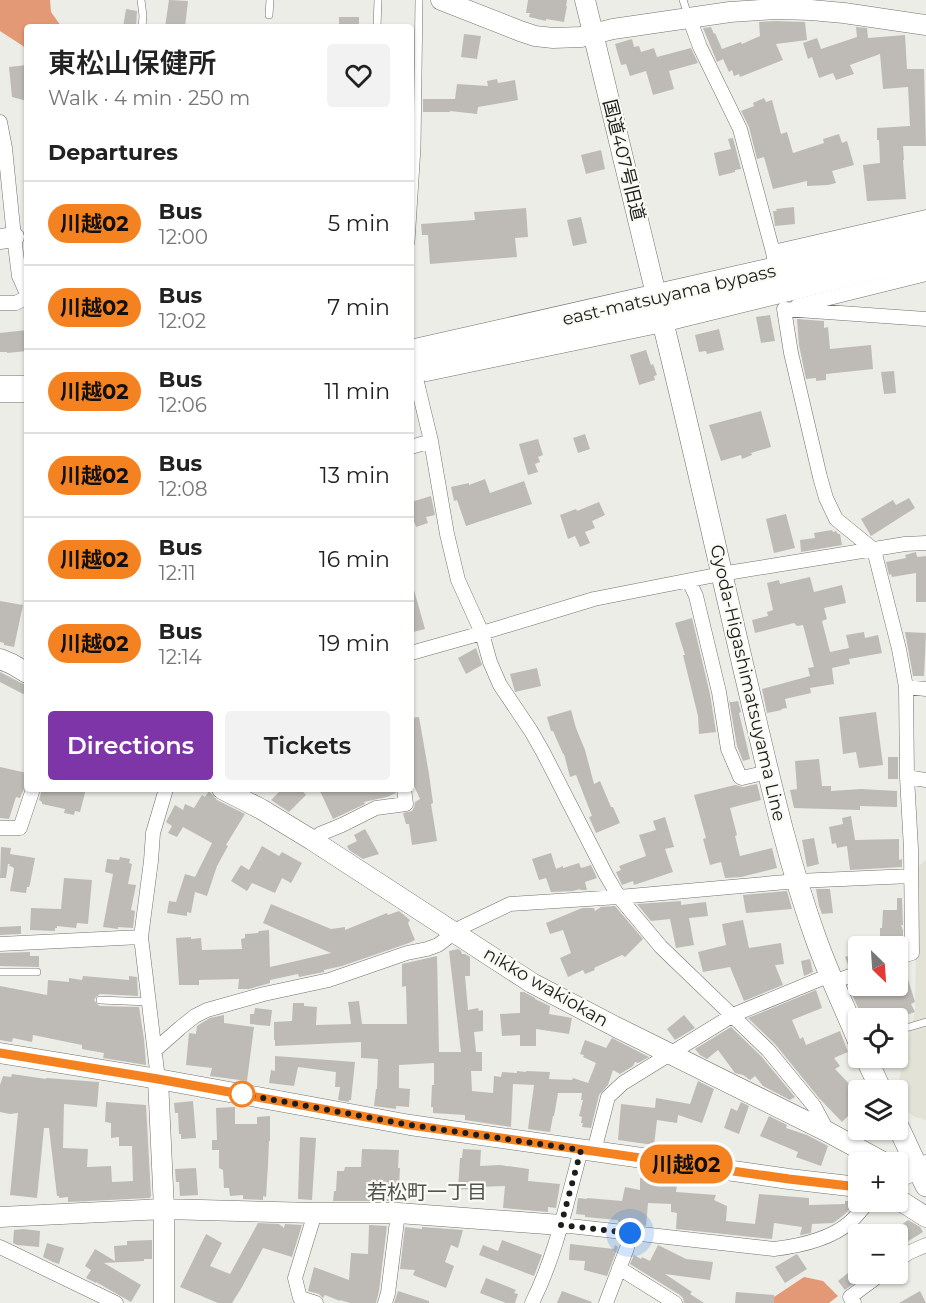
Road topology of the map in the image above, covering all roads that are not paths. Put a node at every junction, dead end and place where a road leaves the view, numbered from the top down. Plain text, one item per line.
1 (141, 0) edge
2 (270, 0) edge
3 (378, 0) edge
4 (419, 0) edge
5 (441, 0) edge
6 (585, 0) edge
7 (686, 9) edge
8 (269, 15) dead end
9 (142, 24) edge
10 (378, 24) edge
11 (926, 25) edge
12 (593, 35) junction
13 (0, 122) edge
14 (414, 194) edge
15 (926, 217) edge
16 (926, 236) edge
17 (7, 238) edge
18 (926, 254) edge
19 (803, 274) junction
20 (926, 274) edge
21 (778, 280) junction
22 (24, 288) edge
23 (24, 297) edge
24 (0, 303) edge
25 (660, 309) junction
26 (926, 319) edge
27 (414, 359) edge
28 (414, 368) edge
29 (24, 388) edge
30 (0, 389) edge
31 (0, 406) edge
32 (24, 406) edge
33 (431, 441) junction
34 (414, 446) edge
35 (926, 543) edge
36 (874, 550) junction
37 (721, 574) junction
38 (689, 580) junction
39 (482, 633) junction
40 (414, 652) edge
41 (0, 659) edge
42 (24, 671) edge
43 (906, 687) junction
44 (926, 689) edge
45 (768, 772) junction
46 (907, 777) junction
47 (926, 780) edge
48 (32, 792) edge
49 (165, 792) edge
50 (228, 792) edge
51 (404, 792) edge
52 (0, 829) edge
53 (312, 840) junction
54 (911, 849) junction
55 (926, 852) edge
56 (912, 876) junction
57 (796, 881) junction
58 (620, 897) junction
59 (454, 933) junction
60 (141, 937) junction
61 (0, 944) edge
62 (908, 954) edge
63 (0, 972) edge
64 (37, 972) dead end
65 (848, 975) edge
66 (831, 979) junction
67 (100, 1000) dead end
68 (149, 1002) junction
69 (733, 1015) junction
70 (848, 1017) edge
71 (926, 1022) edge
72 (908, 1027) edge
73 (155, 1050) junction
74 (0, 1053) edge
75 (670, 1054) junction
76 (158, 1079) junction
77 (828, 1132) junction
78 (904, 1140) edge
79 (588, 1150) junction
80 (865, 1152) edge
81 (917, 1172) edge
82 (848, 1186) edge
83 (908, 1206) edge
84 (164, 1209) junction
85 (859, 1212) edge
86 (315, 1213) junction
87 (398, 1213) junction
88 (0, 1217) edge
89 (926, 1217) edge
90 (561, 1225) junction
91 (630, 1233) junction
92 (926, 1245) edge
93 (0, 1247) edge
94 (908, 1253) edge
95 (619, 1268) junction
96 (868, 1284) edge
97 (612, 1300) edge
98 (108, 1301) edge
99 (164, 1303) edge
100 (316, 1303) edge
101 (385, 1303) edge
102 (532, 1303) edge
103 (675, 1303) edge
104 (854, 1303) edge

1 - 9 lane
2 - 8 lane
3 - 10 lane
4 - 14 lane
5 - 12 street
6 - 12 street, 国道407号旧道
7 - 11 street
7 - 12 street
7 - 21 street
12 - 25 street, 国道407号旧道
13 - 17 street
15 - 21 street
16 - 19 highway, east-matsuyama bypass
17 - 22 street
18 - 19 highway, east-matsuyama bypass
19 - 21 highway, east-matsuyama bypass
20 - 21 street
21 - 25 highway, east-matsuyama bypass
21 - 26 street
21 - 36 street
23 - 24 street
25 - 27 highway, east-matsuyama bypass
25 - 37 main road, Gyoda-Higashimatsuyama Line
28 - 33 street
29 - 30 highway
31 - 32 highway
33 - 34 street
33 - 39 street
35 - 36 street
36 - 37 street
36 - 43 street
37 - 38 street
37 - 45 main road, Gyoda-Higashimatsuyama Line
38 - 39 street
38 - 45 street
39 - 40 street
39 - 58 street
41 - 42 street
43 - 44 street
43 - 46 street
45 - 57 main road, Gyoda-Higashimatsuyama Line
46 - 47 street
46 - 54 street
48 - 52 street
49 - 60 street
50 - 53 street, nikko wakiokan
51 - 53 street
53 - 59 street, nikko wakiokan
54 - 55 street
54 - 56 street
56 - 57 street
56 - 62 street
57 - 58 street
57 - 66 main road, Gyoda-Higashimatsuyama Line
58 - 59 street
58 - 69 street
59 - 73 street
59 - 75 street, nikko wakiokan
60 - 61 street
60 - 68 street
63 - 64 lane
65 - 66 street
66 - 69 street
66 - 70 main road, Gyoda-Higashimatsuyama Line
67 - 68 lane
68 - 73 street
69 - 75 street
69 - 77 street
71 - 72 lane
73 - 76 street
74 - 76 street
75 - 77 street, nikko wakiokan
75 - 79 street
76 - 79 street
76 - 84 street
77 - 80 street, nikko wakiokan
78 - 81 main road
79 - 82 street
79 - 90 street
83 - 89 street
84 - 86 street
84 - 88 street
84 - 99 street
85 - 91 street
86 - 87 street
86 - 100 street
87 - 90 street
87 - 101 street
90 - 91 street
90 - 102 street
91 - 95 street
92 - 94 street
93 - 98 street
95 - 97 street
95 - 103 street
96 - 104 street

